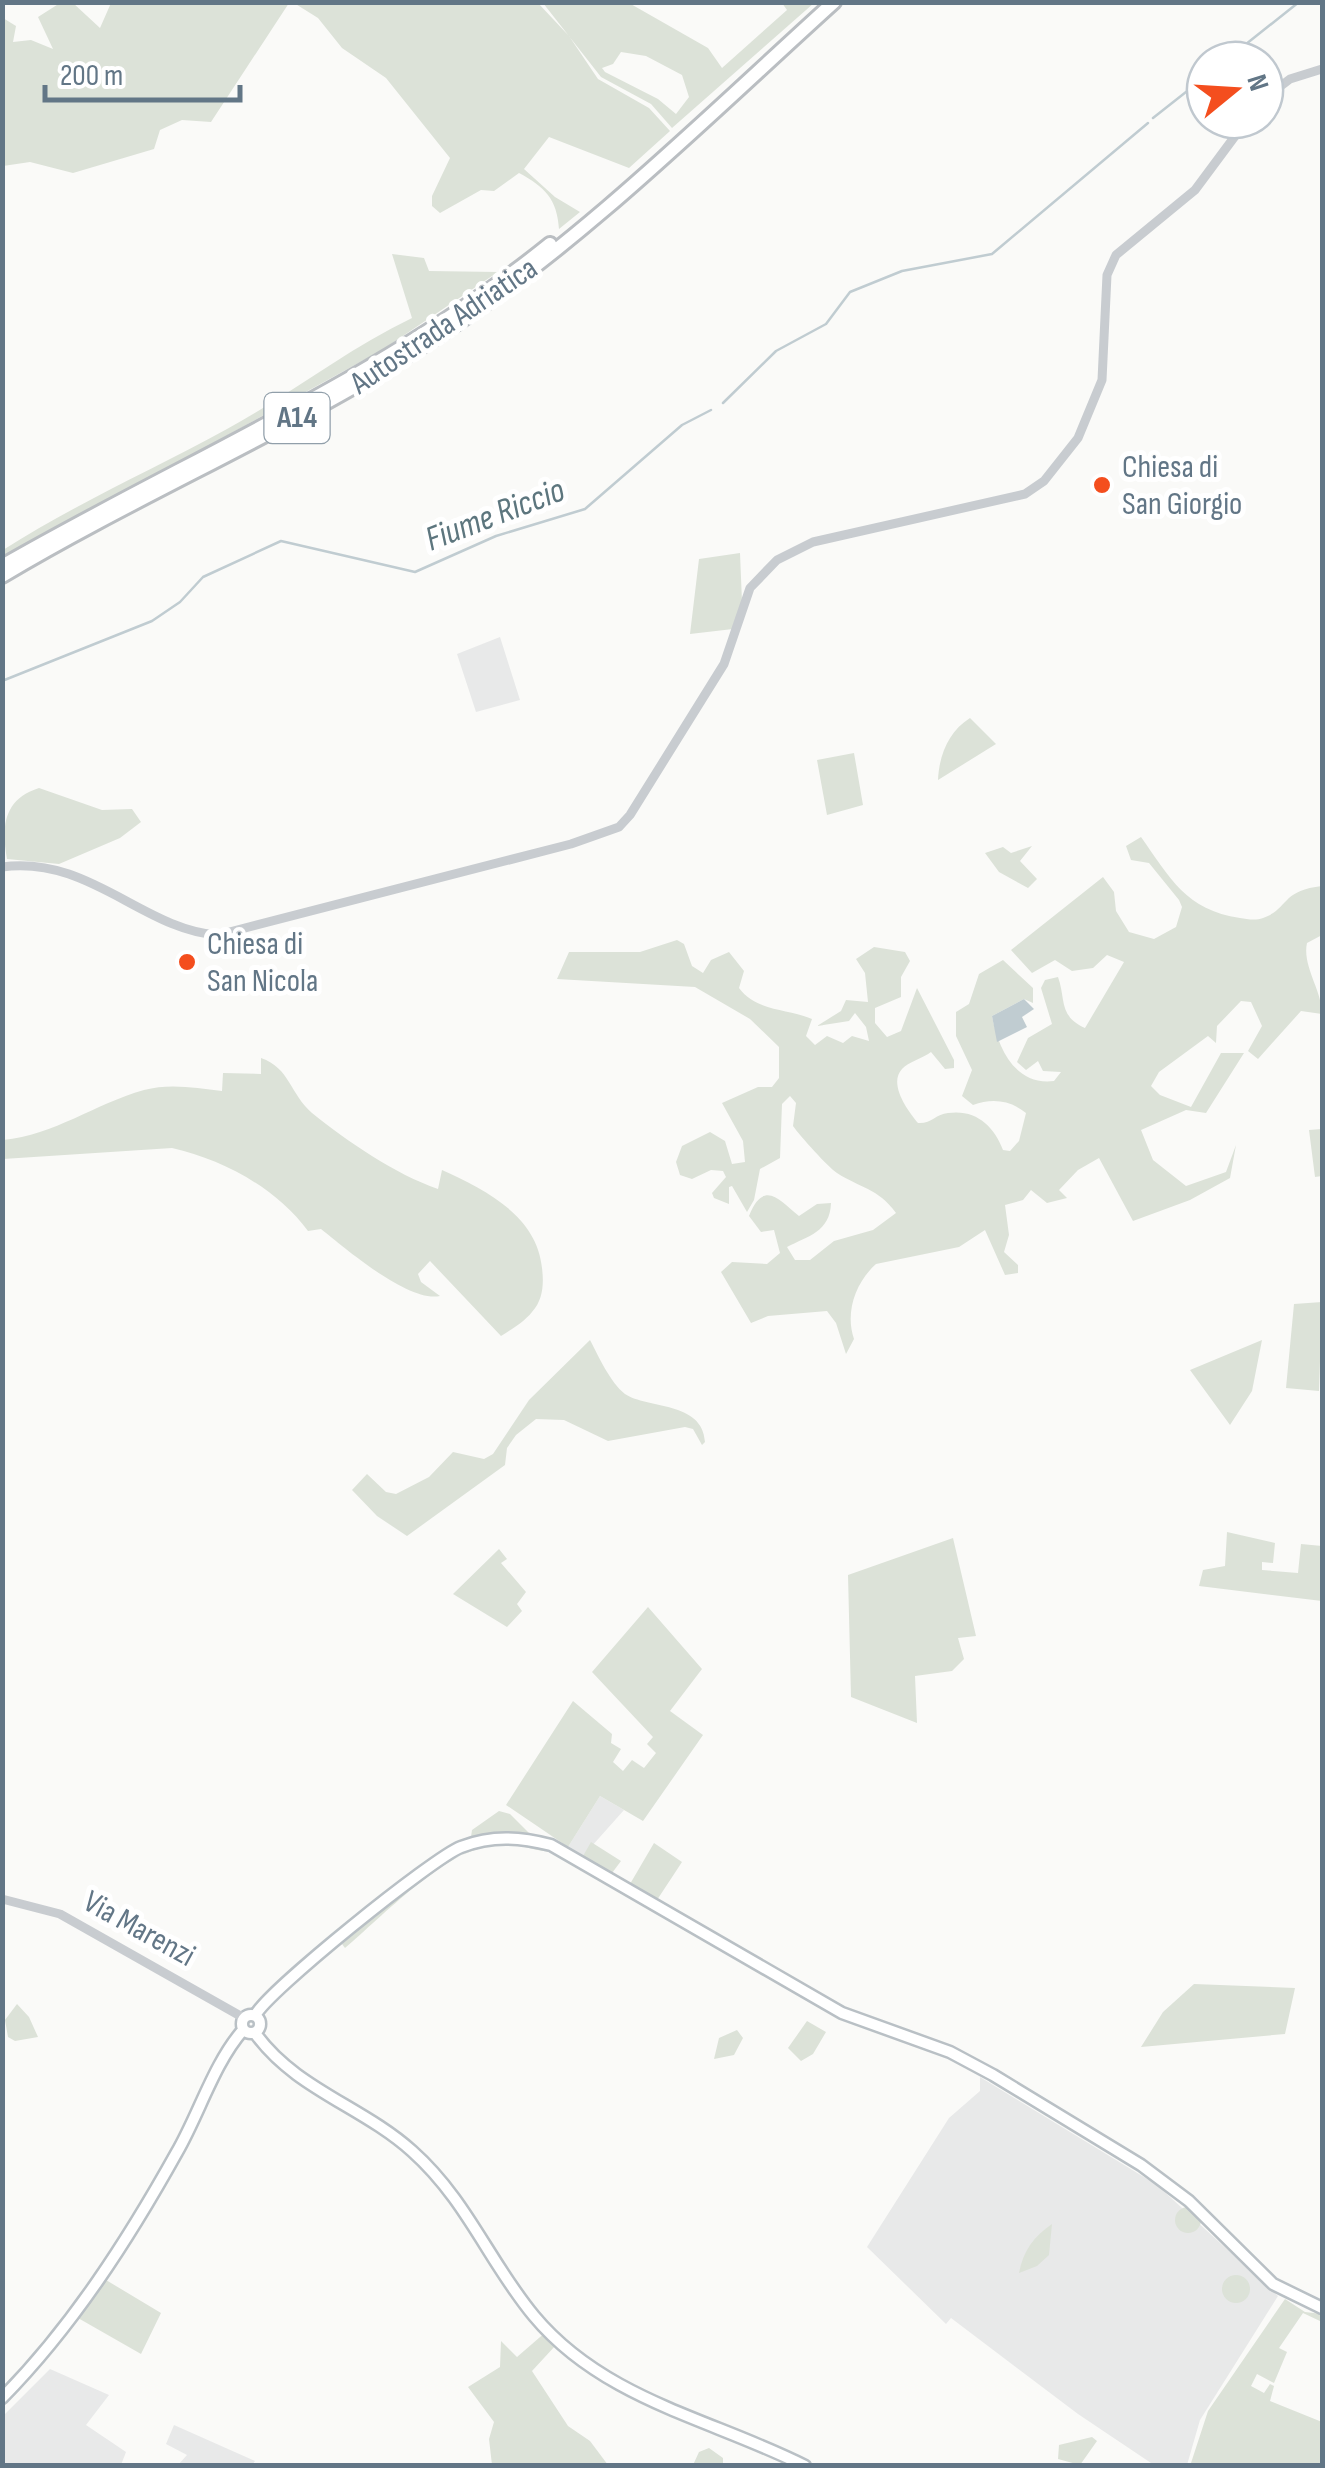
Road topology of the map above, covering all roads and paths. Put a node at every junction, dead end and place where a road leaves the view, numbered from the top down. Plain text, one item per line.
1 (821, 2) edge
2 (834, 2) edge
3 (1322, 68) edge
4 (1285, 82) edge
5 (718, 102) junction
6 (1232, 140) edge
7 (572, 231) junction
8 (2, 566) edge
9 (2, 576) edge
10 (2, 867) edge
11 (2, 1899) edge
12 (249, 2024) junction
13 (1322, 2308) edge
14 (2, 2398) edge
15 (805, 2466) edge

1 - 5 highway, Autostrada Adriatica / A14
2 - 5 highway, Autostrada Adriatica / A14
3 - 4 street
5 - 7 highway, Autostrada Adriatica / A14
6 - 10 street
7 - 8 highway, Autostrada Adriatica / A14
7 - 9 highway, Autostrada Adriatica / A14
11 - 12 street, Via Marenzi
12 - 13 main road
12 - 14 main road
12 - 15 main road

